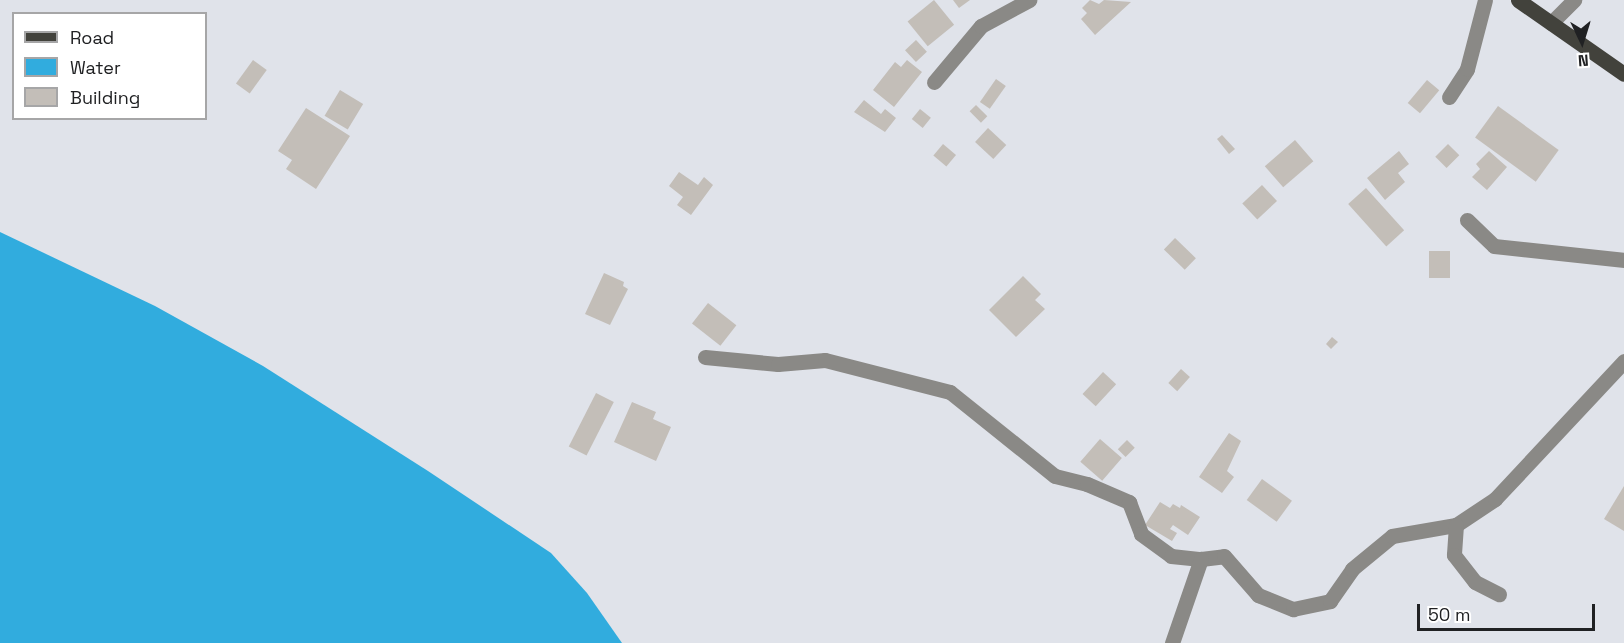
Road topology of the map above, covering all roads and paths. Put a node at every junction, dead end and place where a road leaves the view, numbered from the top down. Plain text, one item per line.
1 (1029, 0) edge
2 (1485, 0) edge
3 (1518, 0) edge
4 (1574, 0) edge
5 (1551, 23) junction
6 (1624, 74) edge
7 (934, 82) dead end
8 (1449, 97) dead end
9 (1467, 220) dead end
10 (1624, 260) edge
11 (705, 357) dead end
12 (1624, 361) edge
13 (1456, 525) junction
14 (1201, 560) junction
15 (1498, 594) dead end
16 (1172, 643) edge

1 - 7 street
2 - 8 street
3 - 5 main road
4 - 5 street
5 - 6 main road
9 - 10 street
11 - 14 street
12 - 13 street
13 - 14 street
13 - 15 street
14 - 16 street

